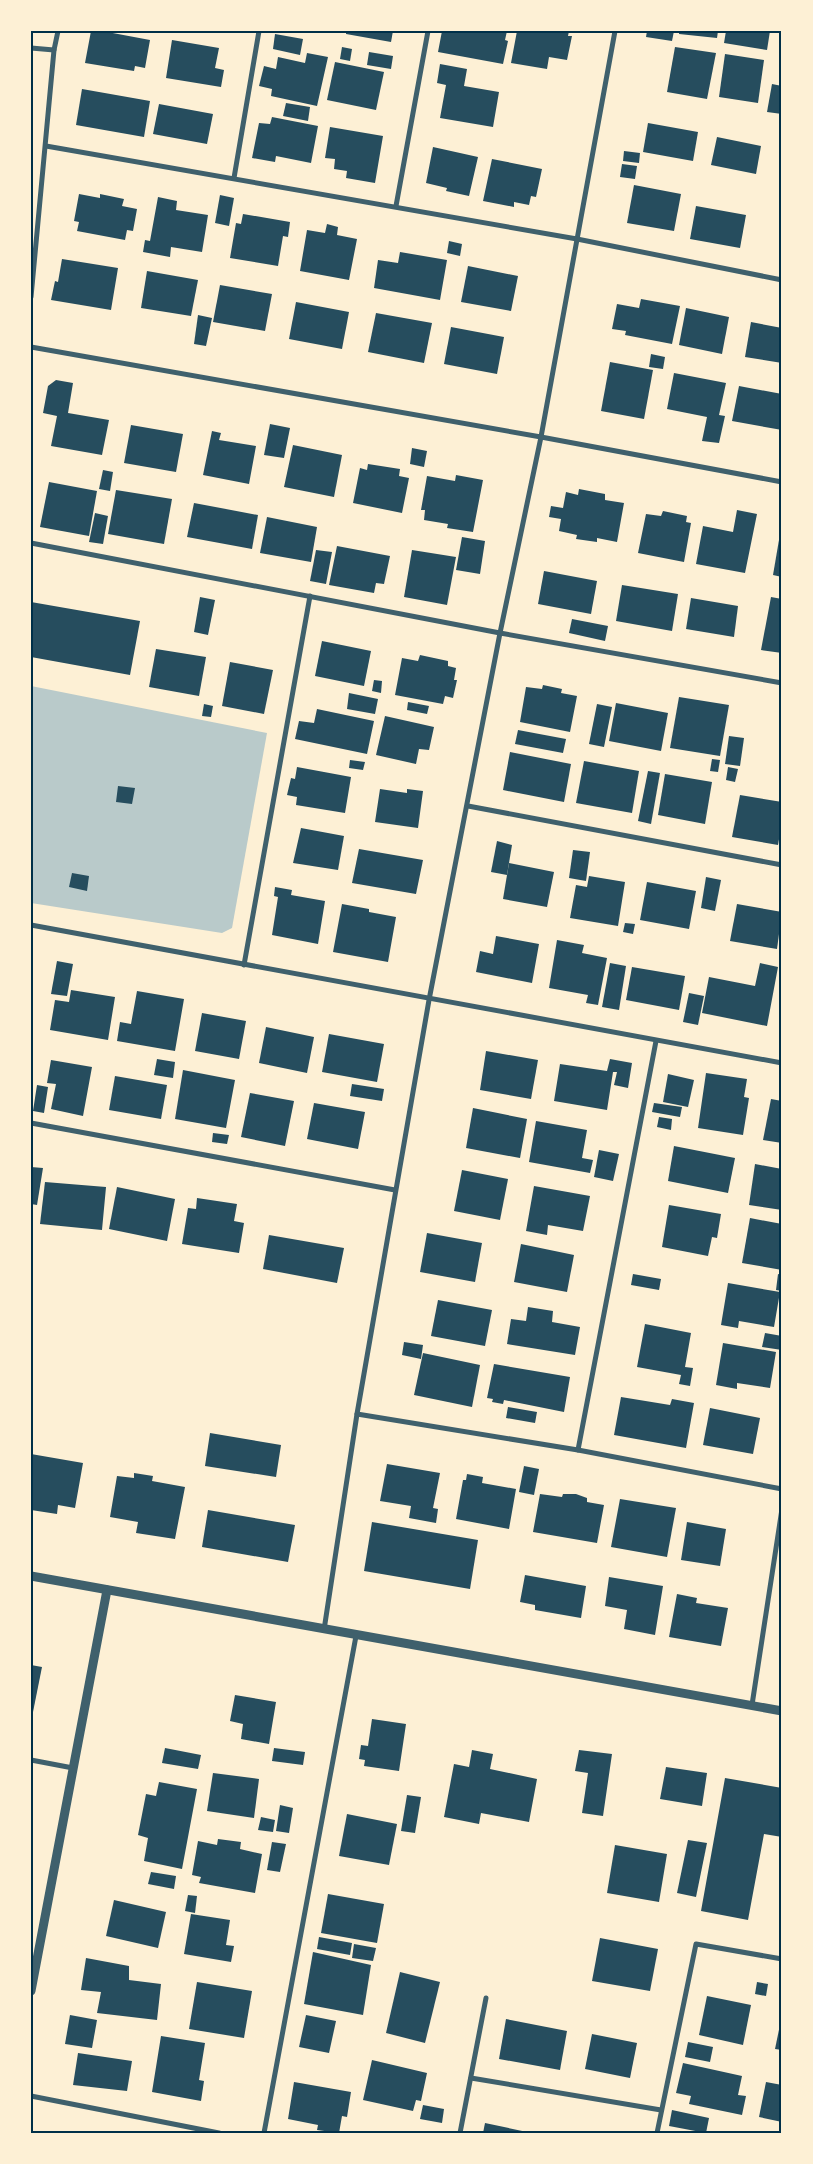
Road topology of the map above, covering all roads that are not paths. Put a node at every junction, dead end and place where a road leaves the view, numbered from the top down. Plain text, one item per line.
1 (58, 31) edge
2 (259, 31) edge
3 (428, 31) edge
4 (615, 31) edge
5 (31, 48) edge
6 (54, 50) junction
7 (46, 146) junction
8 (234, 178) junction
9 (396, 206) junction
10 (577, 239) junction
11 (782, 280) edge
12 (31, 297) edge
13 (31, 347) edge
14 (541, 437) junction
15 (782, 482) edge
16 (31, 543) edge
17 (310, 596) junction
18 (500, 633) junction
19 (782, 683) edge
20 (468, 806) junction
21 (782, 865) edge
22 (31, 925) edge
23 (244, 965) junction
24 (429, 1000) junction
25 (656, 1041) junction
26 (782, 1064) edge
27 (31, 1123) edge
28 (395, 1190) junction
29 (357, 1414) junction
30 (578, 1450) junction
31 (782, 1489) edge
32 (782, 1509) edge
33 (31, 1576) edge
34 (107, 1590) junction
35 (324, 1630) junction
36 (356, 1636) junction
37 (752, 1705) junction
38 (782, 1711) edge
39 (31, 1760) edge
40 (73, 1768) junction
41 (782, 1959) edge
42 (31, 1991) edge
43 (486, 1998) dead end
44 (471, 2078) junction
45 (31, 2096) edge
46 (661, 2110) junction
47 (219, 2133) edge
48 (264, 2133) edge
49 (460, 2133) edge
50 (657, 2133) edge

1 - 6 street
2 - 8 street
3 - 9 street
4 - 10 street
5 - 6 street
6 - 7 street
7 - 8 street
7 - 12 street
8 - 9 street
9 - 10 street
10 - 11 street
10 - 14 street
13 - 14 street
14 - 15 street
14 - 18 street
16 - 17 street
17 - 18 street
17 - 23 street
18 - 19 street
18 - 20 street
20 - 21 street
20 - 24 street
22 - 23 street
23 - 24 street
24 - 25 street
24 - 28 street
25 - 26 street
25 - 30 street
27 - 28 street
28 - 29 street
29 - 30 street
29 - 35 street
30 - 31 street
32 - 37 street
33 - 34 street
34 - 35 street
34 - 40 street
35 - 36 street
36 - 37 street
36 - 48 street
37 - 38 street
39 - 40 street
40 - 42 street
41 - 46 street
43 - 44 street
44 - 46 street
44 - 49 street
45 - 47 street
46 - 50 street

